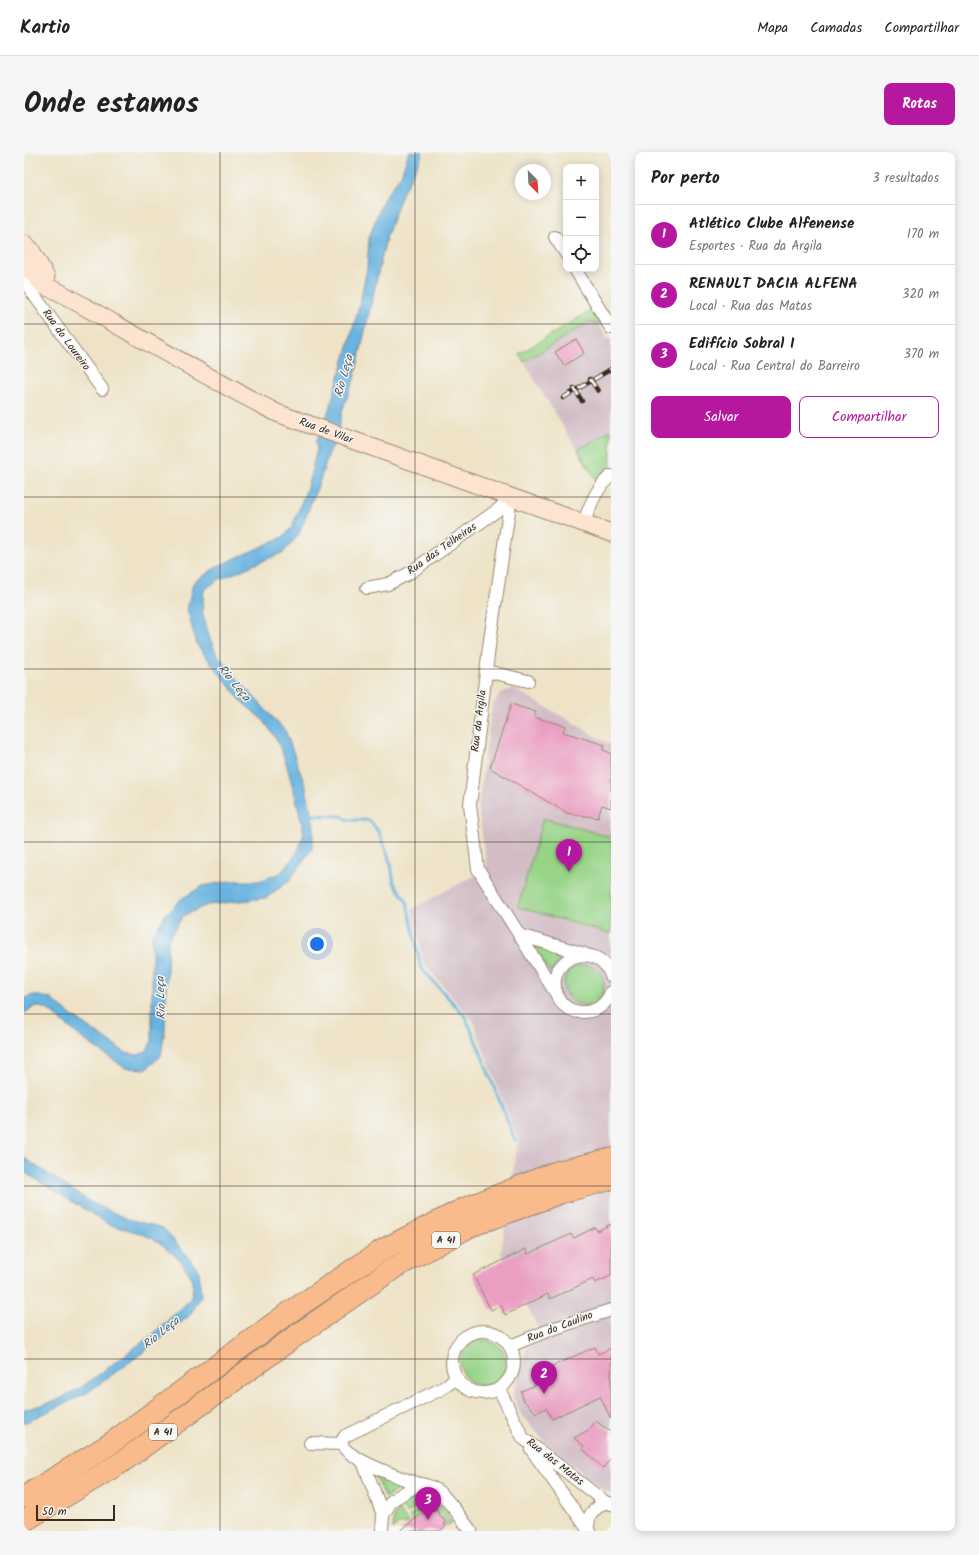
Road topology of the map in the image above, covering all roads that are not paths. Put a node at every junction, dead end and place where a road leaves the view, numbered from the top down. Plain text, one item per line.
1 (555, 237) dead end
2 (24, 244) edge
3 (563, 249) edge
4 (26, 265) edge
5 (577, 272) edge
6 (57, 291) junction
7 (611, 328) edge
8 (102, 389) dead end
9 (611, 476) edge
10 (511, 497) junction
11 (584, 523) junction
12 (611, 533) edge
13 (367, 588) dead end
14 (486, 671) junction
15 (528, 682) dead end
16 (519, 935) junction
17 (592, 956) junction
18 (611, 963) edge
19 (611, 976) edge
20 (611, 992) edge
21 (556, 995) junction
22 (611, 1002) edge
23 (596, 1010) junction
24 (611, 1159) edge
25 (611, 1179) edge
26 (611, 1310) edge
27 (510, 1346) junction
28 (456, 1379) junction
29 (498, 1389) junction
30 (523, 1438) junction
31 (310, 1443) dead end
32 (342, 1444) junction
33 (363, 1462) junction
34 (419, 1484) junction
35 (24, 1497) edge
36 (608, 1503) edge
37 (383, 1515) junction
38 (24, 1521) edge
39 (382, 1531) edge
40 (470, 1531) edge

1 - 3 street
2 - 6 street, Rua de Vilar
4 - 6 street, Rua de Vilar
4 - 8 street, Rua do Loureiro
5 - 7 street
6 - 10 street, Rua de Vilar
9 - 11 street
10 - 11 street, Rua de Vilar
10 - 13 street, Rua das Telheiras
10 - 14 street, Rua da Argila
11 - 12 street, Rua de Vilar
14 - 15 street
14 - 16 street, Rua da Argila
16 - 17 street
16 - 21 street, Rua da Argila
17 - 18 street
17 - 19 street
17 - 21 street
20 - 23 street
21 - 23 street, Rua da Argila
22 - 23 street, Rua da Argila
24 - 35 highway, A 41
25 - 38 highway, A 41
26 - 27 street, Rua do Caulino
27 - 28 street
27 - 29 street
28 - 29 street
28 - 32 street
29 - 30 street, Rua das Matas
30 - 36 street, Rua das Matas
30 - 36 street
31 - 32 street
32 - 33 street
33 - 34 street
33 - 37 street
34 - 37 street
34 - 40 street
37 - 39 street

